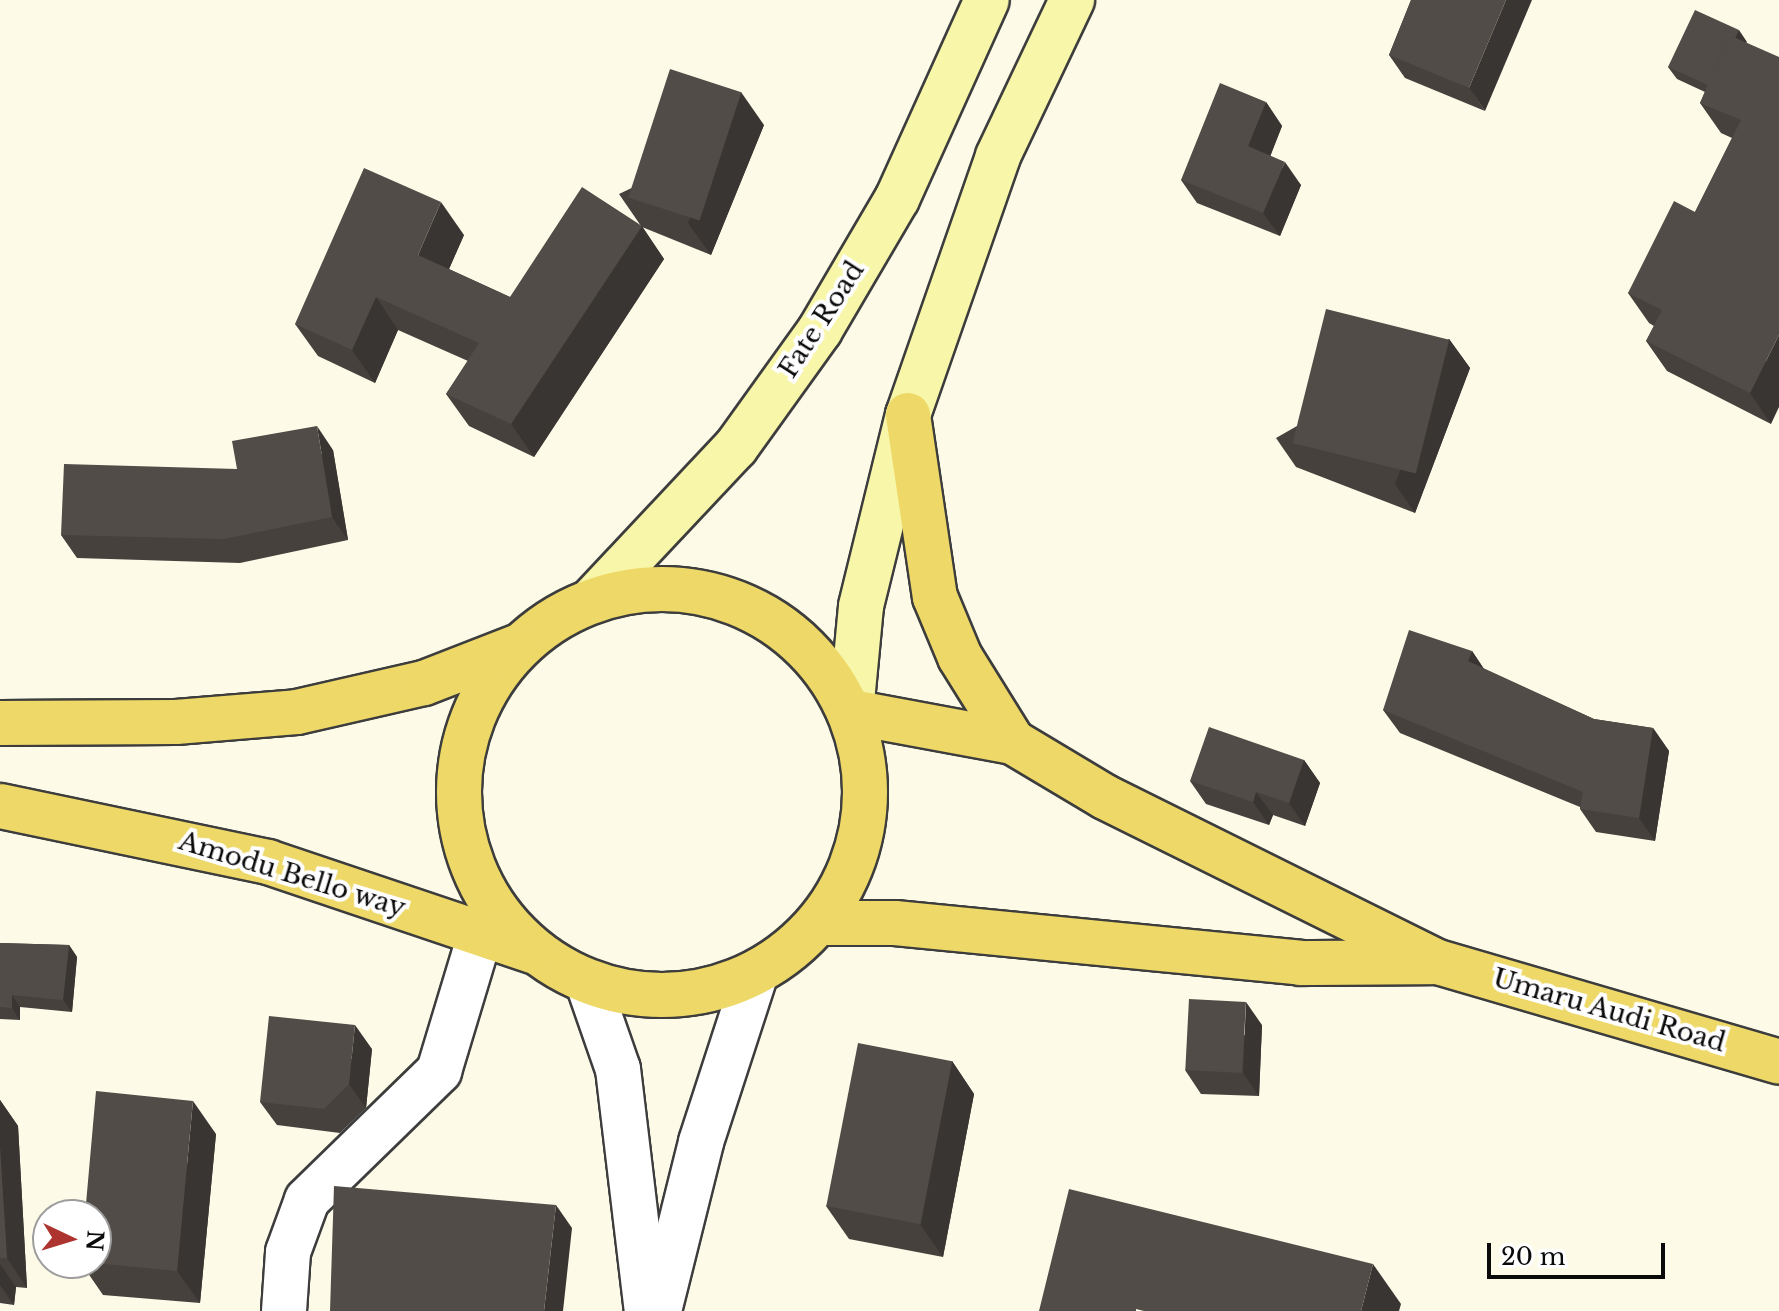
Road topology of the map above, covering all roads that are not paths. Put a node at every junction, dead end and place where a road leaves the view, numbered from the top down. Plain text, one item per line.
1 (987, 0) edge
2 (1072, 0) edge
3 (908, 415) junction
4 (594, 598) junction
5 (517, 647) junction
6 (851, 712) junction
7 (0, 723) edge
8 (1013, 742) junction
9 (0, 806) edge
10 (818, 923) junction
11 (480, 935) junction
12 (533, 951) junction
13 (1438, 962) junction
14 (756, 973) junction
15 (588, 983) junction
16 (1779, 1062) edge
17 (284, 1311) edge
18 (647, 1311) edge
19 (659, 1311) edge

1 - 4 street, Fate Road
2 - 3 street
3 - 6 street
3 - 8 main road
4 - 5 main road
4 - 6 main road
5 - 7 main road
5 - 12 main road
6 - 8 main road
6 - 10 main road
8 - 13 main road
9 - 11 main road, Amodu Bello way
10 - 13 main road
10 - 14 main road
11 - 12 main road, Amodu Bello way
11 - 17 street
12 - 15 main road
13 - 16 main road, Umaru Audi Road
14 - 15 main road
14 - 19 street
15 - 18 street

